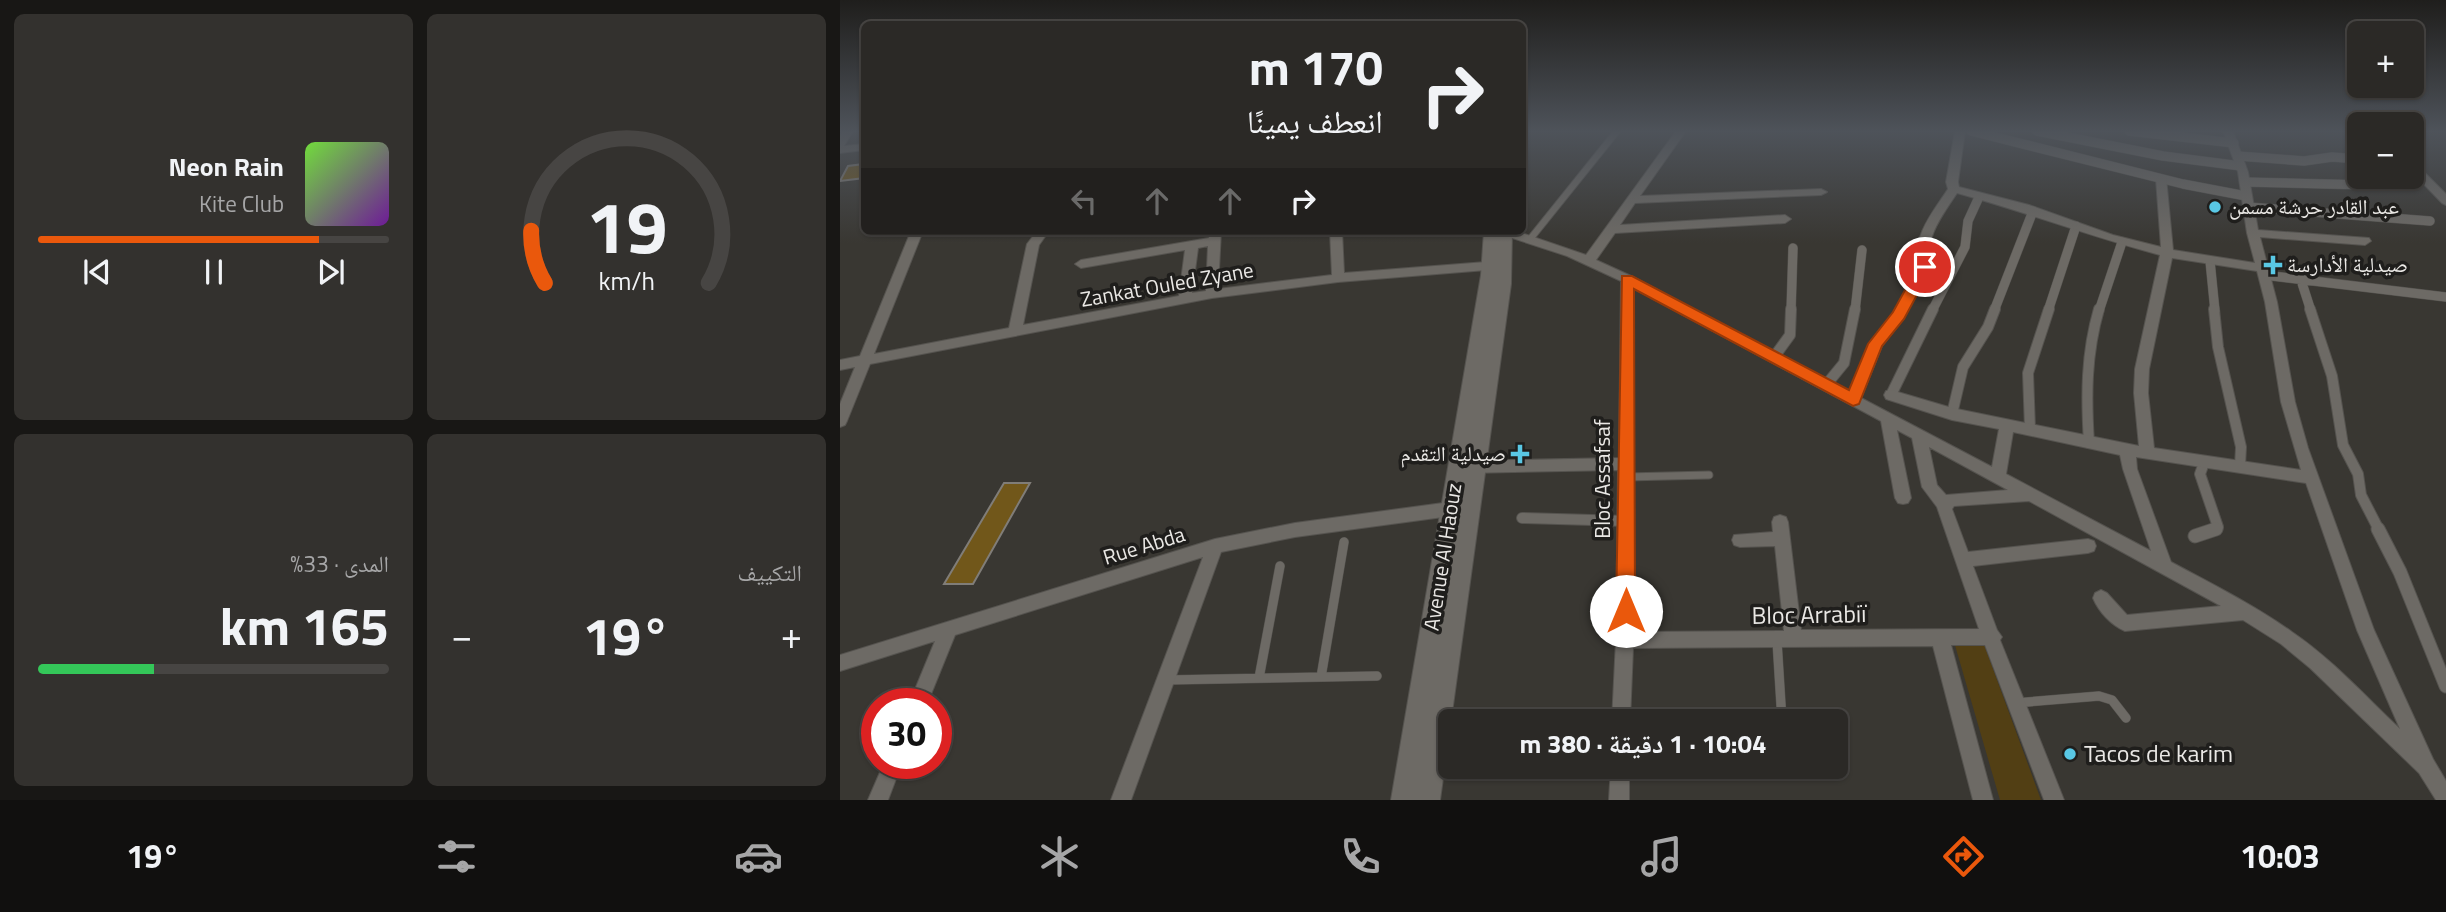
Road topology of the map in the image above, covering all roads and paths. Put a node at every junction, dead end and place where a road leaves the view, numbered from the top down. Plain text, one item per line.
1 (1587, 168) edge
2 (1654, 168) edge
3 (1954, 168) edge
4 (2123, 168) edge
5 (2240, 168) edge
6 (2162, 178) junction
7 (2424, 178) edge
8 (1954, 189) junction
9 (2355, 189) edge
10 (1821, 192) dead end
11 (2246, 195) junction
12 (1979, 197) junction
13 (1632, 200) junction
14 (2446, 201) edge
15 (2033, 211) junction
16 (1785, 219) dead end
17 (2430, 221) dead end
18 (2076, 226) junction
19 (1611, 229) junction
20 (2253, 233) junction
21 (915, 235) edge
22 (1040, 235) edge
23 (1336, 235) edge
24 (1493, 235) edge
25 (1503, 235) edge
26 (1519, 235) edge
27 (1215, 236) edge
28 (1531, 238) junction
29 (2365, 241) dead end
30 (2122, 242) junction
31 (1192, 245) junction
32 (1793, 248) dead end
33 (1862, 250) dead end
34 (2167, 253) junction
35 (1589, 260) junction
36 (2210, 261) junction
37 (1081, 264) dead end
38 (1497, 265) junction
39 (2263, 272) junction
40 (1338, 278) junction
41 (1627, 279) junction
42 (2301, 280) junction
43 (1212, 294) junction
44 (2446, 298) edge
45 (1185, 299) junction
46 (1015, 331) junction
47 (1774, 357) junction
48 (864, 360) junction
49 (840, 365) edge
50 (1826, 385) junction
51 (1891, 395) joint
52 (1853, 400) junction
53 (1952, 414) junction
54 (1887, 418) junction
55 (840, 421) edge
56 (2007, 425) junction
57 (2030, 429) junction
58 (1919, 436) junction
59 (2089, 443) junction
60 (2127, 450) junction
61 (2147, 454) junction
62 (2204, 463) junction
63 (2240, 466) junction
64 (1466, 468) junction
65 (1626, 470) junction
66 (1709, 475) dead end
67 (1998, 478) junction
68 (2312, 478) junction
69 (2029, 495) junction
70 (1903, 498) dead end
71 (1945, 505) junction
72 (1460, 508) junction
73 (1522, 519) dead end
74 (1626, 521) junction
75 (2196, 536) dead end
76 (1741, 540) dead end
77 (1344, 542) dead end
78 (1214, 546) junction
79 (2088, 546) dead end
80 (1963, 560) junction
81 (1280, 566) dead end
82 (2165, 567) junction
83 (2101, 598) dead end
84 (2245, 612) junction
85 (949, 629) junction
86 (1993, 637) junction
87 (1940, 638) junction
88 (1625, 640) junction
89 (1785, 640) junction
90 (840, 663) edge
91 (1377, 676) dead end
92 (1321, 677) junction
93 (1259, 678) junction
94 (1165, 680) junction
95 (2446, 686) edge
96 (925, 688) edge
97 (2015, 703) junction
98 (1622, 709) edge
99 (1782, 709) edge
100 (2126, 718) dead end
101 (2426, 766) junction
102 (887, 779) edge
103 (1620, 779) edge
104 (2446, 799) edge
105 (878, 800) edge
106 (1121, 800) edge
107 (1404, 800) edge
108 (1427, 800) edge
109 (1619, 800) edge
110 (1983, 800) edge
111 (2054, 800) edge

1 - 28 lane
2 - 13 street
3 - 8 street
4 - 6 street
5 - 11 street
6 - 11 street
6 - 34 street
7 - 14 street
8 - 12 street
8 - 52 street
9 - 11 street
10 - 13 street
11 - 17 street
11 - 20 street
12 - 15 street
12 - 51 street
13 - 19 street
15 - 18 street
15 - 53 street
16 - 19 street
18 - 30 street
18 - 57 street
19 - 35 street
20 - 29 street
20 - 39 street
21 - 48 street
22 - 46 street
23 - 40 street
24 - 38 main road, Avenue Al Haouz
25 - 38 main road, Avenue Al Haouz
26 - 28 street
27 - 31 street
27 - 43 street
28 - 35 street
30 - 34 street
30 - 59 street
31 - 37 street
31 - 45 street
32 - 47 street
33 - 50 street
34 - 36 street
34 - 61 street
35 - 41 street
36 - 39 street
36 - 63 street
38 - 40 street, Zankat Ouled Zyane
38 - 64 main road, Avenue Al Haouz
39 - 42 street
39 - 68 street
40 - 43 street, Zankat Ouled Zyane
41 - 47 street
41 - 65 street, Bloc Assafsaf
42 - 44 street
42 - 95 street
43 - 45 street, Zankat Ouled Zyane
45 - 46 street, Zankat Ouled Zyane
46 - 48 street, Zankat Ouled Zyane
47 - 50 street
48 - 49 street, Zankat Ouled Zyane
48 - 55 street
50 - 52 street
51 - 53 street
52 - 54 street
53 - 56 street
54 - 58 street
54 - 70 street
56 - 57 street
56 - 67 street
57 - 59 street
58 - 67 street
58 - 71 street
59 - 60 street
60 - 61 street
60 - 82 street
61 - 62 street
62 - 63 street
62 - 75 street
63 - 68 street
64 - 65 street
64 - 72 main road, Avenue Al Haouz
65 - 66 lane
65 - 74 street, Bloc Assafsaf
67 - 69 street
68 - 101 street
69 - 71 street
69 - 82 street
71 - 80 street
72 - 78 street, Rue Abda
72 - 107 main road, Avenue Al Haouz
72 - 108 main road, Avenue Al Haouz
73 - 74 street
74 - 88 street, Bloc Assafsaf
76 - 89 street
77 - 92 lane
78 - 85 street, Rue Abda
78 - 94 street
79 - 80 street
80 - 86 street
81 - 93 lane
82 - 84 street
83 - 84 street
84 - 101 street
85 - 90 street, Rue Abda
85 - 96 street
86 - 87 street, Bloc Arrabiï
86 - 97 street
87 - 89 street, Bloc Arrabiï
87 - 110 street
88 - 89 street, Bloc Arrabiï
88 - 98 street, Bloc Assafsaf
89 - 99 lane
91 - 92 lane
92 - 93 lane
93 - 94 lane
94 - 106 street
97 - 100 lane
97 - 111 street
101 - 104 street
102 - 105 street
103 - 109 street

